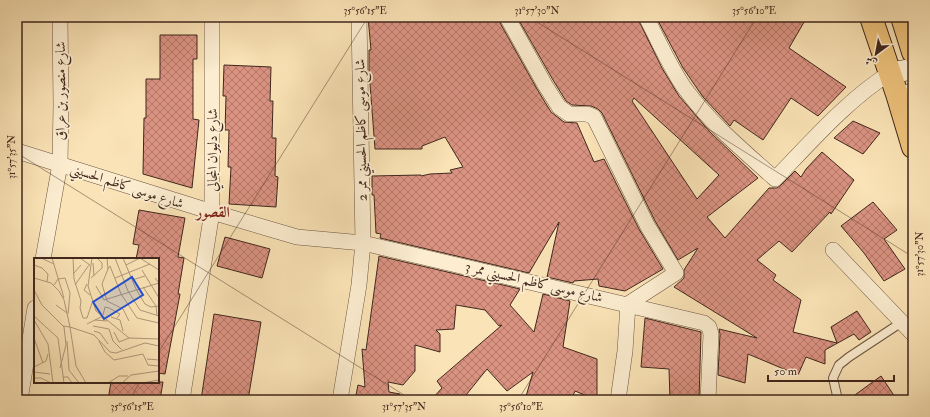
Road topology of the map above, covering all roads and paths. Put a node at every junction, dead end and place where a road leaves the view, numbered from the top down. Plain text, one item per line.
1 (60, 17) edge
2 (212, 17) edge
3 (359, 17) edge
4 (507, 17) edge
5 (646, 17) edge
6 (871, 17) edge
7 (902, 17) edge
8 (913, 52) edge
9 (913, 69) edge
10 (890, 73) junction
11 (906, 96) edge
12 (913, 147) edge
13 (17, 151) edge
14 (60, 164) junction
15 (212, 212) junction
16 (363, 243) junction
17 (833, 250) dead end
18 (43, 258) edge
19 (628, 304) junction
20 (34, 312) edge
21 (902, 322) junction
22 (913, 334) edge
23 (22, 358) edge
24 (20, 400) edge
25 (182, 400) edge
26 (340, 400) edge
27 (618, 400) edge
28 (708, 400) edge
29 (838, 400) edge

1 - 14 street, شارع منصور بن عراق
2 - 15 street, شارع دليوان المجالي
3 - 16 street, شارع موسى كاظم الحسيني ممر 2
4 - 19 street
5 - 10 street
6 - 10 highway
7 - 8 highway
9 - 10 main road
10 - 11 highway
11 - 12 highway
13 - 14 street, شارع موسى كاظم الحسيني
14 - 15 street, شارع موسى كاظم الحسيني
14 - 18 street, شارع منصور بن عراق
15 - 16 street, شارع موسى كاظم الحسيني
15 - 25 street, شارع دليوان المجالي
16 - 19 street, شارع موسى كاظم الحسيني ممر 3
16 - 26 street
17 - 21 street
19 - 27 street
19 - 28 street, شارع موسى كاظم الحسيني ممر 3
20 - 23 street
21 - 22 street
21 - 29 lane
23 - 24 street

